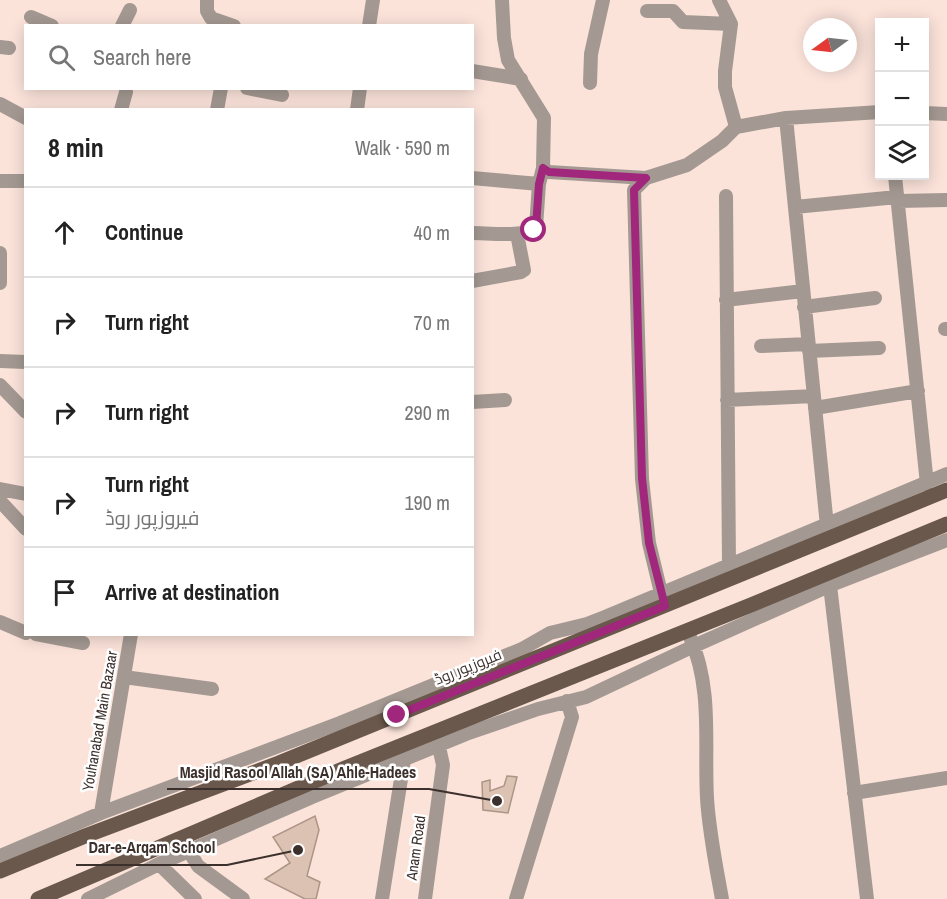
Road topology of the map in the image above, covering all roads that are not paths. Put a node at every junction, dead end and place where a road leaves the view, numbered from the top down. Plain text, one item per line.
1 (207, 0) edge
2 (373, 0) edge
3 (502, 0) edge
4 (603, 0) edge
5 (719, 0) edge
6 (130, 10) dead end
7 (647, 11) dead end
8 (31, 17) dead end
9 (47, 24) edge
10 (123, 24) edge
11 (228, 24) edge
12 (369, 24) edge
13 (731, 24) junction
14 (474, 71) edge
15 (521, 79) junction
16 (590, 83) dead end
17 (221, 90) edge
18 (257, 90) edge
19 (360, 90) edge
20 (126, 92) dead end
21 (282, 95) dead end
22 (0, 104) edge
23 (122, 108) edge
24 (217, 108) edge
25 (357, 108) edge
26 (875, 112) edge
27 (929, 113) edge
28 (947, 114) edge
29 (24, 117) edge
30 (786, 118) junction
31 (736, 127) junction
32 (543, 168) junction
33 (474, 178) edge
34 (646, 178) junction
35 (896, 180) edge
36 (0, 181) edge
37 (24, 181) edge
38 (539, 184) junction
39 (726, 195) dead end
40 (898, 199) junction
41 (947, 200) edge
42 (795, 207) junction
43 (474, 233) edge
44 (517, 234) junction
45 (0, 253) edge
46 (474, 281) edge
47 (0, 283) edge
48 (803, 291) junction
49 (875, 298) dead end
50 (726, 300) junction
51 (804, 306) junction
52 (760, 346) dead end
53 (809, 347) junction
54 (879, 348) dead end
55 (0, 361) edge
56 (24, 362) edge
57 (0, 385) edge
58 (918, 391) junction
59 (505, 400) dead end
60 (727, 400) junction
61 (474, 402) edge
62 (814, 402) junction
63 (24, 410) edge
64 (947, 474) edge
65 (927, 484) junction
66 (0, 489) edge
67 (947, 490) edge
68 (24, 494) edge
69 (0, 501) edge
70 (947, 524) edge
71 (24, 527) edge
72 (829, 532) junction
73 (947, 540) edge
74 (729, 566) junction
75 (829, 579) junction
76 (663, 600) junction
77 (0, 622) edge
78 (687, 630) junction
79 (24, 632) edge
80 (46, 636) edge
81 (128, 637) edge
82 (83, 643) dead end
83 (694, 646) junction
84 (124, 677) junction
85 (212, 689) dead end
86 (567, 701) junction
87 (437, 738) junction
88 (404, 759) junction
89 (346, 775) junction
90 (947, 778) edge
91 (854, 793) junction
92 (259, 812) junction
93 (101, 813) junction
94 (189, 851) junction
95 (0, 856) edge
96 (159, 864) junction
97 (0, 871) edge
98 (39, 899) edge
99 (88, 899) edge
100 (195, 899) edge
101 (243, 899) edge
102 (382, 899) edge
103 (426, 899) edge
104 (516, 899) edge
105 (722, 899) edge
106 (867, 899) edge

1 - 11 street
2 - 12 street
3 - 15 street
4 - 16 street
5 - 13 street
6 - 10 street
7 - 13 street
8 - 9 street
13 - 31 street
14 - 15 street
15 - 32 street
17 - 24 street
18 - 21 street
19 - 25 street
20 - 23 street
22 - 29 street
26 - 30 street
27 - 28 street
30 - 31 street
30 - 42 street
31 - 34 street
32 - 34 street
32 - 38 street
33 - 38 street
34 - 76 street
35 - 40 street
36 - 37 street
38 - 44 street
39 - 50 street
40 - 41 street
40 - 42 street
40 - 58 street
42 - 48 street
43 - 44 street
44 - 46 street
45 - 47 street
48 - 50 street
48 - 51 street
49 - 51 street
50 - 60 street
51 - 53 street
52 - 53 street
53 - 54 street
53 - 62 street
55 - 56 street
57 - 63 street
58 - 62 street
58 - 65 street
59 - 61 street
60 - 62 street
60 - 74 street
62 - 72 street
64 - 65 street
65 - 72 street
66 - 68 street
67 - 72 main road, فیروزپور روڈ
69 - 71 street
70 - 75 main road
72 - 74 street
72 - 76 main road, فیروزپور روڈ
73 - 75 street
74 - 76 street
75 - 78 main road
75 - 83 street
75 - 91 street
76 - 93 street
76 - 97 main road, فیروزپور روڈ
77 - 79 street
78 - 83 street
78 - 87 main road
80 - 82 street
81 - 84 street, Youhanabad Main Bazaar
83 - 86 street
83 - 105 street
84 - 85 street
84 - 93 street, Youhanabad Main Bazaar
86 - 87 street
86 - 104 street
87 - 88 street
87 - 89 main road
87 - 103 street, Anam Road
88 - 89 street
88 - 102 street
89 - 92 main road
90 - 91 street
91 - 106 street
92 - 94 street
92 - 98 main road
93 - 95 street
94 - 96 street
94 - 101 street
96 - 99 street
96 - 100 street

